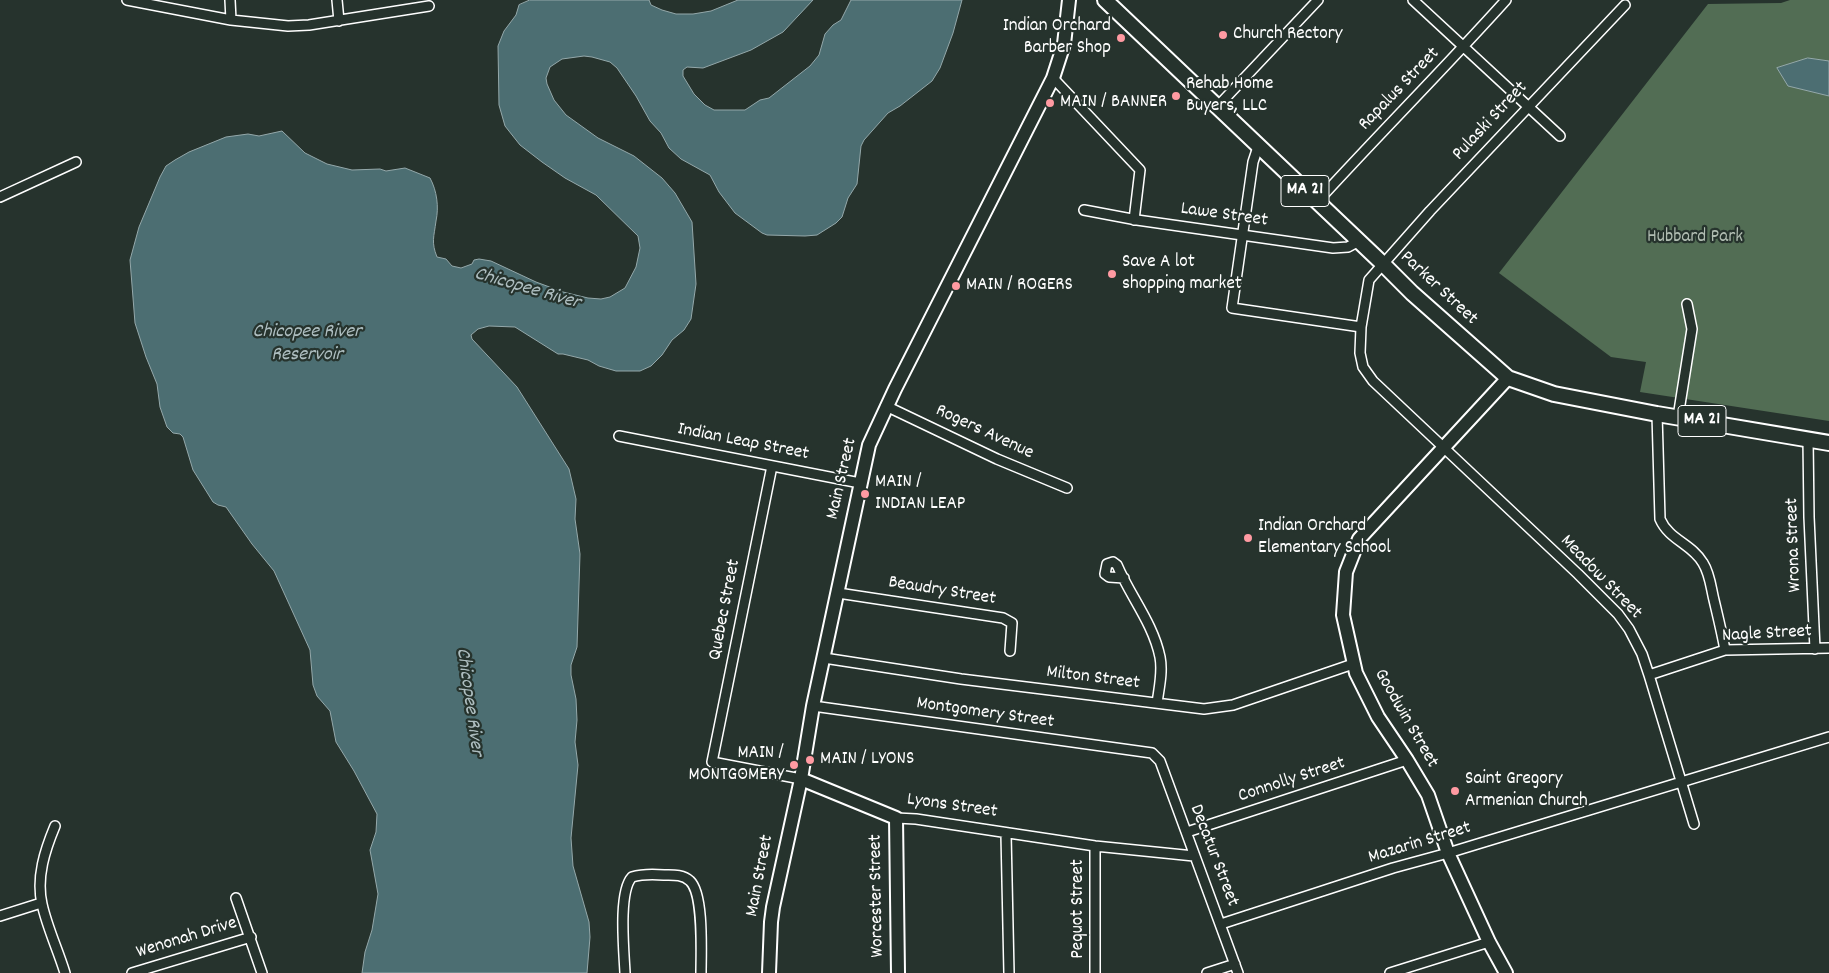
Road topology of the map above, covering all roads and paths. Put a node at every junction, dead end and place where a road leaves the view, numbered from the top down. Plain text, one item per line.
1 (127, 0) edge
2 (230, 0) edge
3 (337, 0) edge
4 (1069, 0) edge
5 (1105, 0) edge
6 (1318, 0) edge
7 (1413, 0) edge
8 (1506, 0) edge
9 (1625, 5) dead end
10 (429, 6) dead end
11 (231, 20) junction
12 (339, 21) junction
13 (1464, 47) junction
14 (1054, 78) junction
15 (1528, 106) junction
16 (1217, 107) junction
17 (1560, 136) dead end
18 (1258, 147) junction
19 (76, 162) dead end
20 (0, 197) edge
21 (1317, 202) junction
22 (1084, 210) dead end
23 (1134, 220) junction
24 (1242, 235) junction
25 (1359, 241) junction
26 (1382, 263) junction
27 (1687, 304) dead end
28 (1362, 327) junction
29 (1508, 378) junction
30 (886, 406) junction
31 (1656, 414) junction
32 (1678, 417) junction
33 (620, 436) dead end
34 (1808, 439) junction
35 (1829, 443) edge
36 (1443, 447) junction
37 (772, 466) junction
38 (860, 483) junction
39 (1067, 488) dead end
40 (1124, 578) dead end
41 (838, 593) junction
42 (1829, 648) edge
43 (1815, 649) junction
44 (1725, 650) junction
45 (1010, 651) dead end
46 (824, 658) junction
47 (1353, 664) junction
48 (1650, 675) junction
49 (1157, 703) junction
50 (813, 706) junction
51 (1829, 737) edge
52 (1153, 753) joint
53 (1407, 760) junction
54 (712, 762) joint
55 (801, 779) junction
56 (1681, 781) junction
57 (896, 818) junction
58 (1694, 824) dead end
59 (55, 826) dead end
60 (1187, 832) junction
61 (1006, 834) junction
62 (1095, 846) junction
63 (1448, 853) junction
64 (1194, 856) junction
65 (236, 898) dead end
66 (42, 904) junction
67 (0, 916) edge
68 (1221, 924) junction
69 (251, 937) junction
70 (1489, 942) junction
71 (1237, 969) edge
72 (65, 973) edge
73 (132, 973) edge
74 (262, 973) edge
75 (625, 973) edge
76 (701, 973) edge
77 (769, 973) edge
78 (898, 973) edge
79 (1009, 973) edge
80 (1095, 973) edge
81 (1207, 973) edge
82 (1390, 973) edge
83 (1506, 973) edge

1 - 11 street
2 - 11 street
3 - 12 street
4 - 14 main road, Main Street
5 - 16 main road, Parker Street / MA 21
6 - 16 street
7 - 13 street
8 - 13 street, Rapalus Street
9 - 15 street, Pulaski Street
10 - 12 street
11 - 12 street
13 - 15 street
13 - 21 street, Rapalus Street
14 - 23 street
14 - 30 main road, Main Street
15 - 17 street
15 - 26 street, Pulaski Street
16 - 18 main road, Parker Street / MA 21
18 - 21 main road, Parker Street / MA 21
18 - 24 street
19 - 20 street
21 - 25 main road, Parker Street / MA 21
22 - 23 street, Lawe Street
23 - 24 street, Lawe Street
24 - 25 street, Lawe Street
24 - 28 street
25 - 26 main road, Parker Street / MA 21
26 - 28 street, Pulaski Street
26 - 29 main road, Parker Street / MA 21
27 - 32 street
28 - 36 street, Meadow Street
29 - 31 main road, Parker Street / MA 21
29 - 36 main road, Goodwin Street
30 - 38 main road, Main Street
30 - 39 street, Rogers Avenue
31 - 32 main road, Parker Street / MA 21
31 - 44 street
32 - 34 main road, Parker Street / MA 21
33 - 37 street, Indian Leap Street
34 - 35 main road, Parker Street / MA 21
34 - 43 street, Wrona Street
36 - 47 main road, Goodwin Street
36 - 48 street, Meadow Street
37 - 38 street, Indian Leap Street
37 - 54 street, Quebec Street
38 - 41 main road, Main Street
40 - 49 street
41 - 45 street, Beaudry Street
41 - 46 main road, Main Street
42 - 43 street, Nagle Street
43 - 44 street, Nagle Street
44 - 48 street, Nagle Street
46 - 49 street, Milton Street
46 - 50 main road, Main Street
47 - 49 street, Milton Street
47 - 53 main road, Goodwin Street
48 - 56 street, Meadow Street
50 - 52 street, Montgomery Street
50 - 55 main road, Main Street
51 - 56 street, Mazarin Street
52 - 60 street, Decatur Street
53 - 60 street, Connolly Street
53 - 63 main road, Goodwin Street
54 - 55 street, Lyons Street
55 - 57 main road, Lyons Street
55 - 77 main road, Main Street
56 - 58 street, Meadow Street
56 - 63 street, Mazarin Street
57 - 61 street, Lyons Street
57 - 78 main road, Worcester Street
59 - 66 street
60 - 64 street, Decatur Street
61 - 62 street, Lyons Street
61 - 79 street
62 - 64 street, Lyons Street
62 - 80 street, Pequot Street
63 - 68 street, Mazarin Street
63 - 70 main road, Goodwin Street
64 - 68 street, Decatur Street
65 - 69 street
66 - 67 street
66 - 72 street
68 - 71 street, Decatur Street
69 - 73 street, Wenonah Drive
69 - 74 street
70 - 82 street
70 - 83 main road, Goodwin Street
71 - 81 street
75 - 76 street

